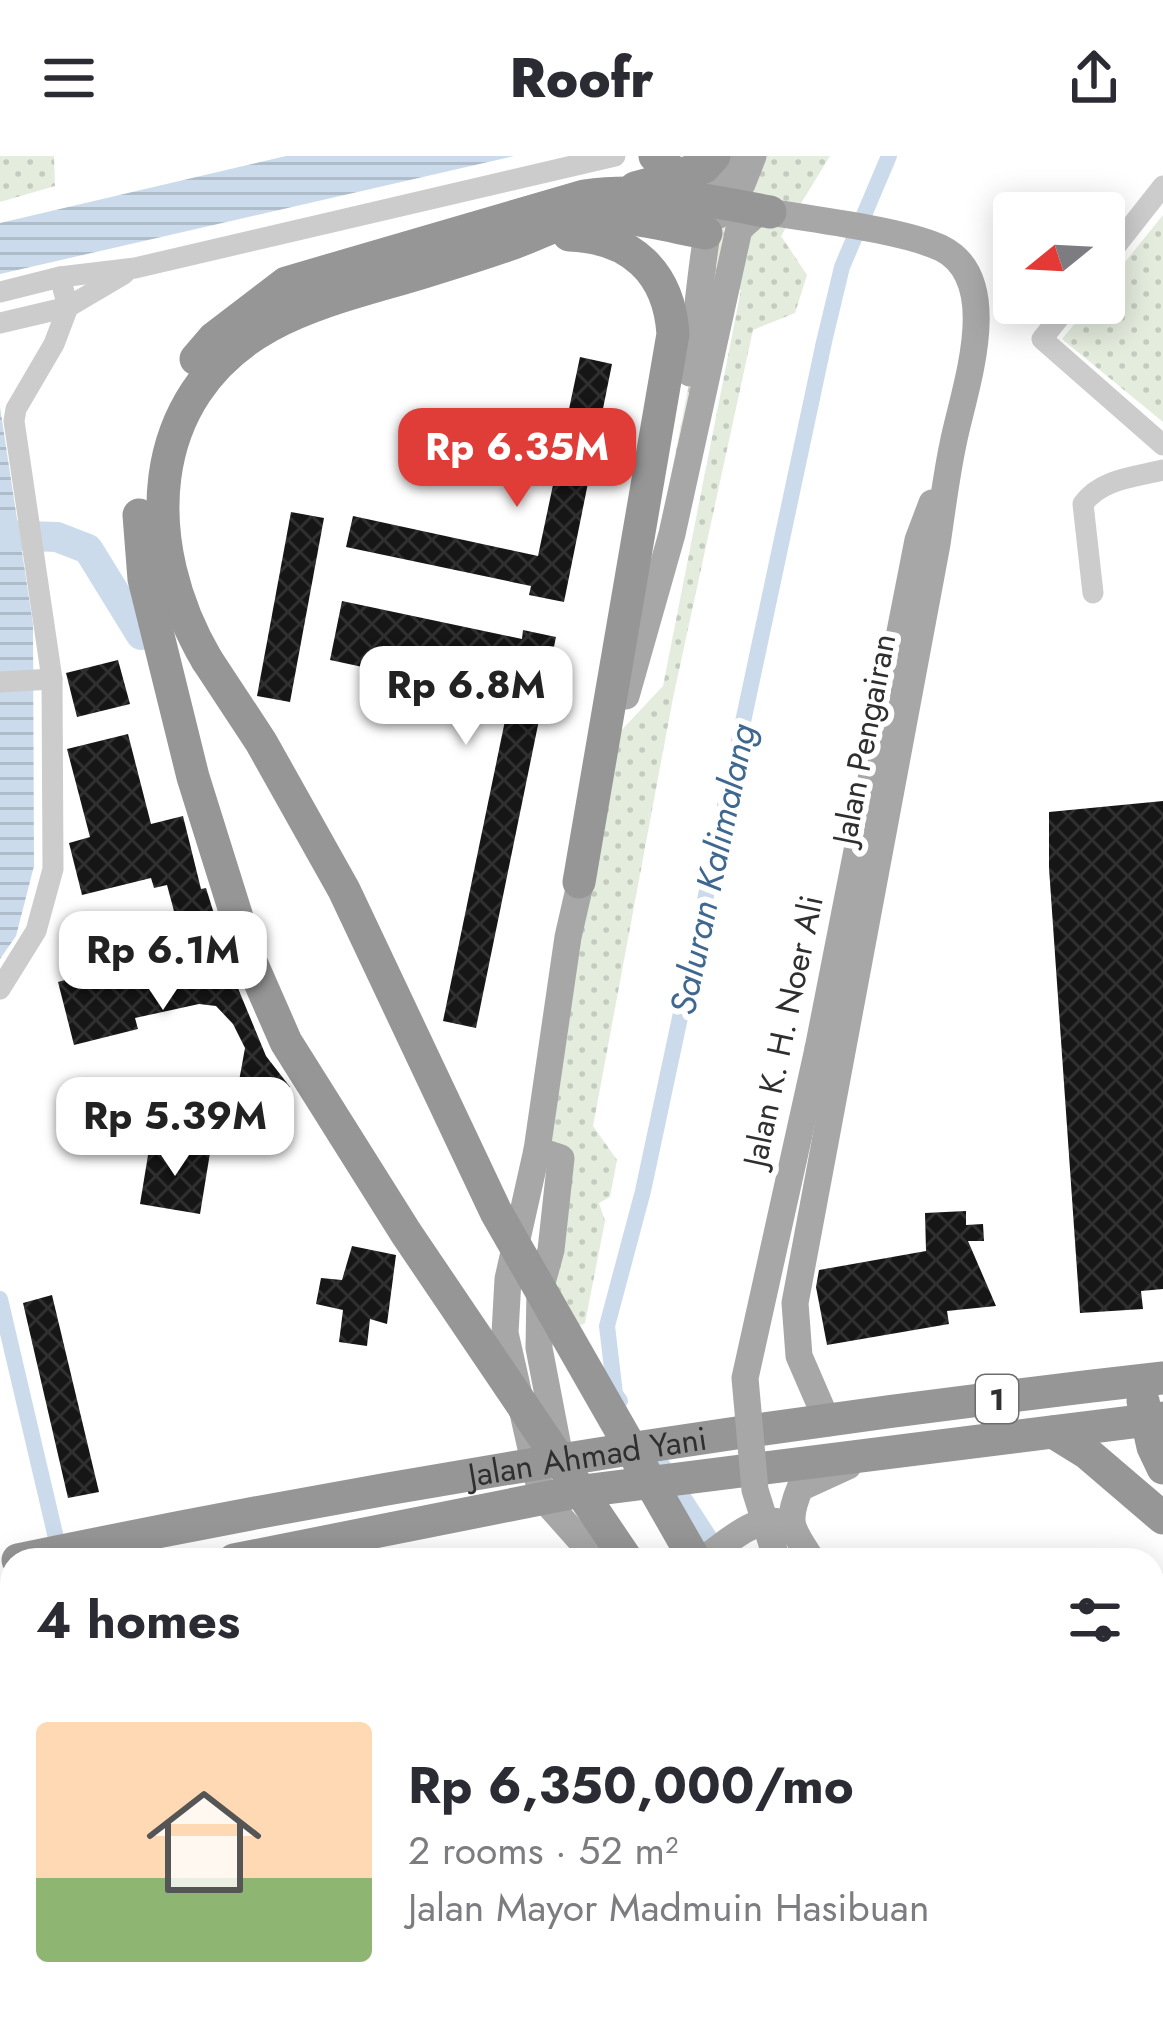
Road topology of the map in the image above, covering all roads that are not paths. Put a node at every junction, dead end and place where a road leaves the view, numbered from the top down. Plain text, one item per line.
1 (615, 156) edge
2 (714, 156) edge
3 (726, 156) edge
4 (753, 156) edge
5 (658, 169) edge
6 (1163, 186) edge
7 (627, 190) junction
8 (722, 205) junction
9 (772, 212) junction
10 (1125, 234) edge
11 (503, 247) junction
12 (135, 268) junction
13 (51, 279) junction
14 (0, 292) edge
15 (60, 310) junction
16 (0, 323) edge
17 (1054, 324) edge
18 (1163, 445) edge
19 (952, 448) junction
20 (1163, 470) edge
21 (1093, 593) dead end
22 (632, 666) junction
23 (48, 679) junction
24 (0, 682) edge
25 (580, 882) junction
26 (11, 954) edge
27 (0, 989) edge
28 (537, 1150) junction
29 (540, 1289) junction
30 (1152, 1380) edge
31 (1154, 1419) edge
32 (828, 1423) junction
33 (1053, 1432) junction
34 (885, 1453) junction
35 (547, 1461) junction
36 (1163, 1468) edge
37 (558, 1495) junction
38 (1163, 1518) edge
39 (790, 1519) junction
40 (79, 1548) edge
41 (294, 1548) edge
42 (591, 1548) edge
43 (619, 1548) edge
44 (692, 1548) edge
45 (718, 1548) edge
46 (773, 1548) edge
47 (806, 1548) edge

1 - 12 street
2 - 5 highway
3 - 8 main road
4 - 8 main road
5 - 7 highway
6 - 10 street
7 - 8 highway
7 - 43 highway, bridge
8 - 9 highway
8 - 11 highway
8 - 22 main road
9 - 19 main road, Jalan Pengairan
9 - 22 main road
11 - 25 highway
11 - 29 highway, bridge
12 - 13 street
12 - 15 street
13 - 14 street
13 - 15 street
15 - 16 street
15 - 23 street
17 - 18 street
19 - 32 main road, Jalan Pengairan
19 - 46 main road, Jalan K. H. Noer Ali, bridge
20 - 21 street
22 - 25 main road
23 - 24 street
23 - 26 street
25 - 28 main road
26 - 27 street
28 - 29 main road
28 - 35 main road
29 - 35 main road
29 - 44 highway, bridge
30 - 31 highway
30 - 32 highway, Jalan Ahmad Yani / 1
31 - 33 highway, Jalan Ahmad Yani / 1
31 - 36 highway
32 - 35 highway, Jalan Ahmad Yani / 1
33 - 34 highway, Jalan Ahmad Yani / 1
33 - 38 highway
34 - 37 highway, Jalan Ahmad Yani / 1
34 - 39 main road, Jalan Ahmad Yani
35 - 37 main road
35 - 40 highway, Jalan Ahmad Yani / 1
37 - 41 highway, Jalan Ahmad Yani / 1
37 - 42 main road
39 - 45 main road
39 - 47 main road

